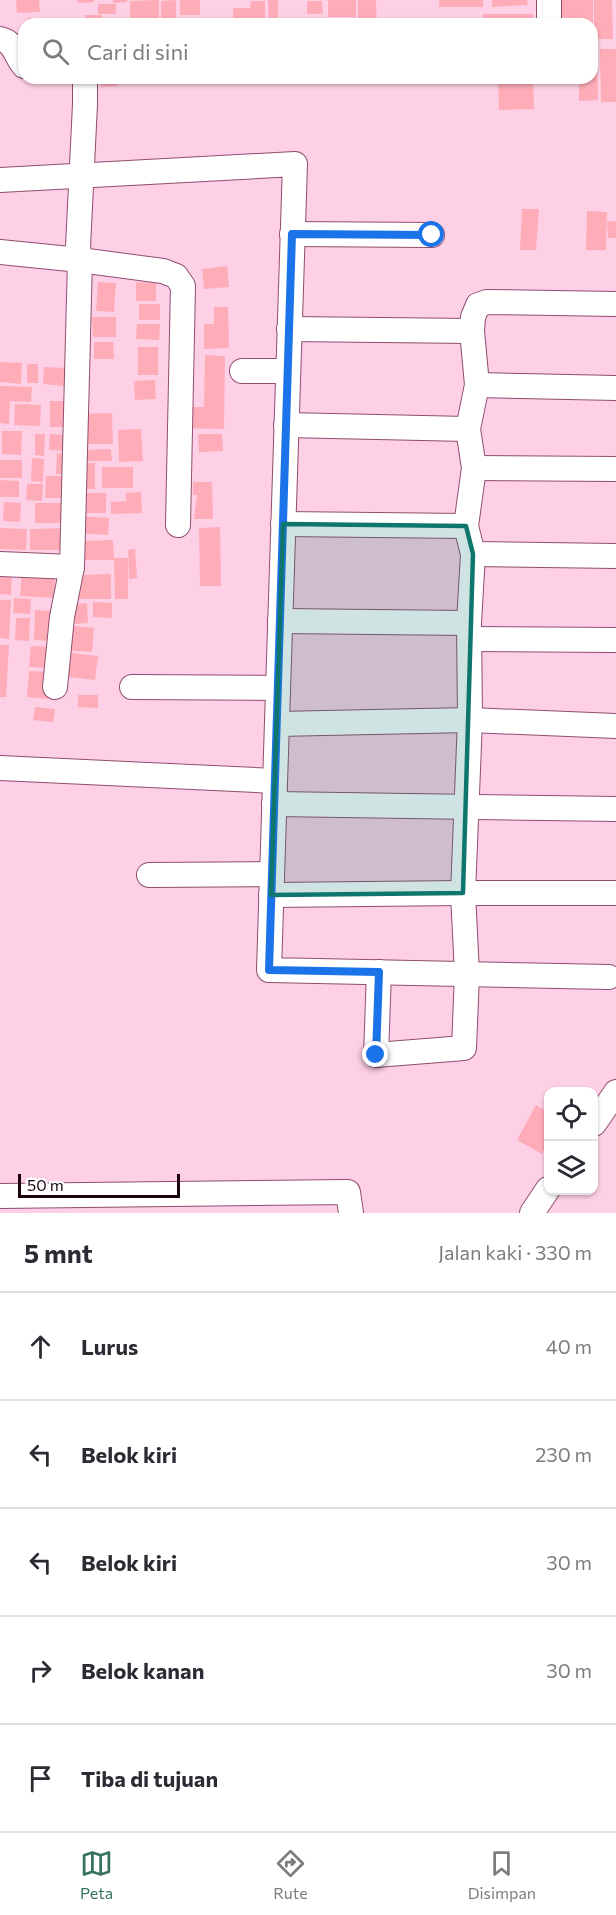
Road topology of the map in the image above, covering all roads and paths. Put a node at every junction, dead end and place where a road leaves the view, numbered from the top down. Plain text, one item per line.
1 (549, 0) edge
2 (549, 18) edge
3 (0, 39) edge
4 (18, 59) edge
5 (85, 84) edge
6 (0, 180) edge
7 (292, 234) junction
8 (432, 235) dead end
9 (0, 252) edge
10 (80, 260) junction
11 (616, 304) edge
12 (289, 329) junction
13 (472, 331) junction
14 (242, 371) dead end
15 (288, 371) junction
16 (477, 385) junction
17 (616, 388) edge
18 (286, 425) junction
19 (468, 429) junction
20 (474, 468) junction
21 (616, 469) edge
22 (283, 524) junction
23 (178, 525) dead end
24 (466, 526) junction
25 (473, 554) junction
26 (616, 556) edge
27 (0, 564) edge
28 (72, 567) junction
29 (280, 621) junction
30 (469, 631) junction
31 (616, 640) edge
32 (55, 687) dead end
33 (132, 687) dead end
34 (278, 688) junction
35 (470, 720) junction
36 (277, 724) junction
37 (616, 726) edge
38 (0, 768) edge
39 (275, 792) junction
40 (466, 806) junction
41 (616, 809) edge
42 (149, 875) dead end
43 (272, 885) junction
44 (463, 893) junction
45 (616, 893) edge
46 (379, 972) junction
47 (466, 974) junction
48 (609, 976) dead end
49 (616, 1092) edge
50 (598, 1118) edge
51 (545, 1195) edge
52 (0, 1196) edge
53 (351, 1213) edge
54 (532, 1213) edge

1 - 2 street
3 - 4 street
5 - 10 street
6 - 7 street
7 - 8 street
7 - 12 street
9 - 10 street
10 - 23 street
10 - 28 street
11 - 13 street
12 - 13 street
12 - 15 street
13 - 16 street
14 - 15 street
15 - 18 street
16 - 17 street
16 - 19 street
18 - 19 street
18 - 22 street
19 - 20 street
20 - 21 street
20 - 24 street
22 - 24 street
22 - 29 street
24 - 25 street
25 - 26 street
25 - 30 street
27 - 28 street
28 - 32 street
29 - 30 street
29 - 34 street
30 - 31 street
30 - 35 street
33 - 34 street
34 - 36 street
35 - 36 street
35 - 37 street
35 - 40 street
36 - 39 street
38 - 39 street
39 - 40 street
39 - 43 street
40 - 41 street
40 - 44 street
42 - 43 street
43 - 44 street
43 - 46 street
44 - 45 street
44 - 47 street
46 - 47 street
46 - 47 street
47 - 48 street
49 - 50 street
51 - 54 street
52 - 53 street

